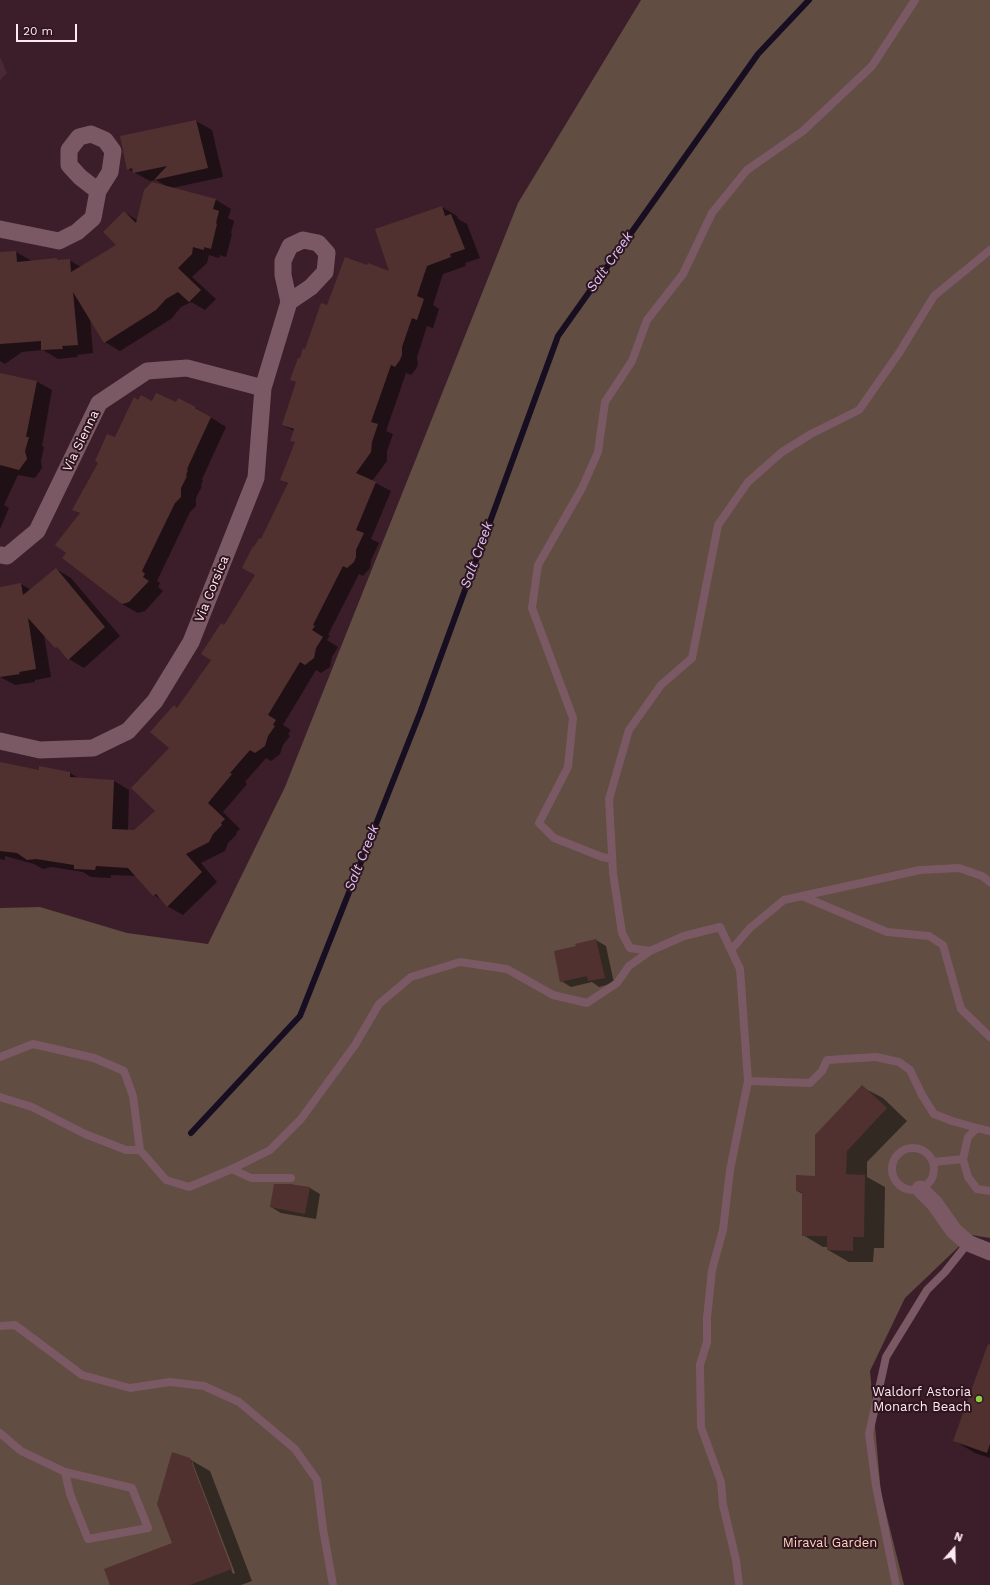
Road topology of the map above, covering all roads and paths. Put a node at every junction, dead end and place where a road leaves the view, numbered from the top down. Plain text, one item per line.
1 (915, 0) edge
2 (98, 191) dead end
3 (0, 229) edge
4 (990, 250) edge
5 (289, 302) dead end
6 (263, 388) junction
7 (0, 555) edge
8 (0, 741) edge
9 (612, 859) junction
10 (990, 882) edge
11 (802, 896) junction
12 (731, 950) junction
13 (650, 951) junction
14 (990, 1037) edge
15 (0, 1057) edge
16 (748, 1081) junction
17 (0, 1097) edge
18 (977, 1128) junction
19 (990, 1131) edge
20 (140, 1150) junction
21 (963, 1159) junction
22 (934, 1162) junction
23 (232, 1169) junction
24 (291, 1178) dead end
25 (920, 1190) junction
26 (990, 1191) edge
27 (968, 1243) junction
28 (990, 1252) edge
29 (0, 1326) edge
30 (0, 1433) edge
31 (65, 1472) junction
32 (332, 1585) edge
33 (739, 1585) edge
34 (896, 1585) edge

1 - 9 lane
2 - 3 street
4 - 9 lane
5 - 6 street, Via Corsica
6 - 7 street, Via Sienna
6 - 8 street, Via Corsica
9 - 13 lane
10 - 11 lane
11 - 12 lane
11 - 14 lane
12 - 13 lane
12 - 16 lane
13 - 23 lane
15 - 20 lane
16 - 18 lane
16 - 33 lane
17 - 20 lane
18 - 19 lane
18 - 21 lane
20 - 23 lane
21 - 22 lane
21 - 26 lane
22 - 25 lane
22 - 25 lane
23 - 24 lane
25 - 27 street
27 - 28 street
27 - 34 lane
29 - 32 lane
30 - 31 lane
31 - 31 lane

